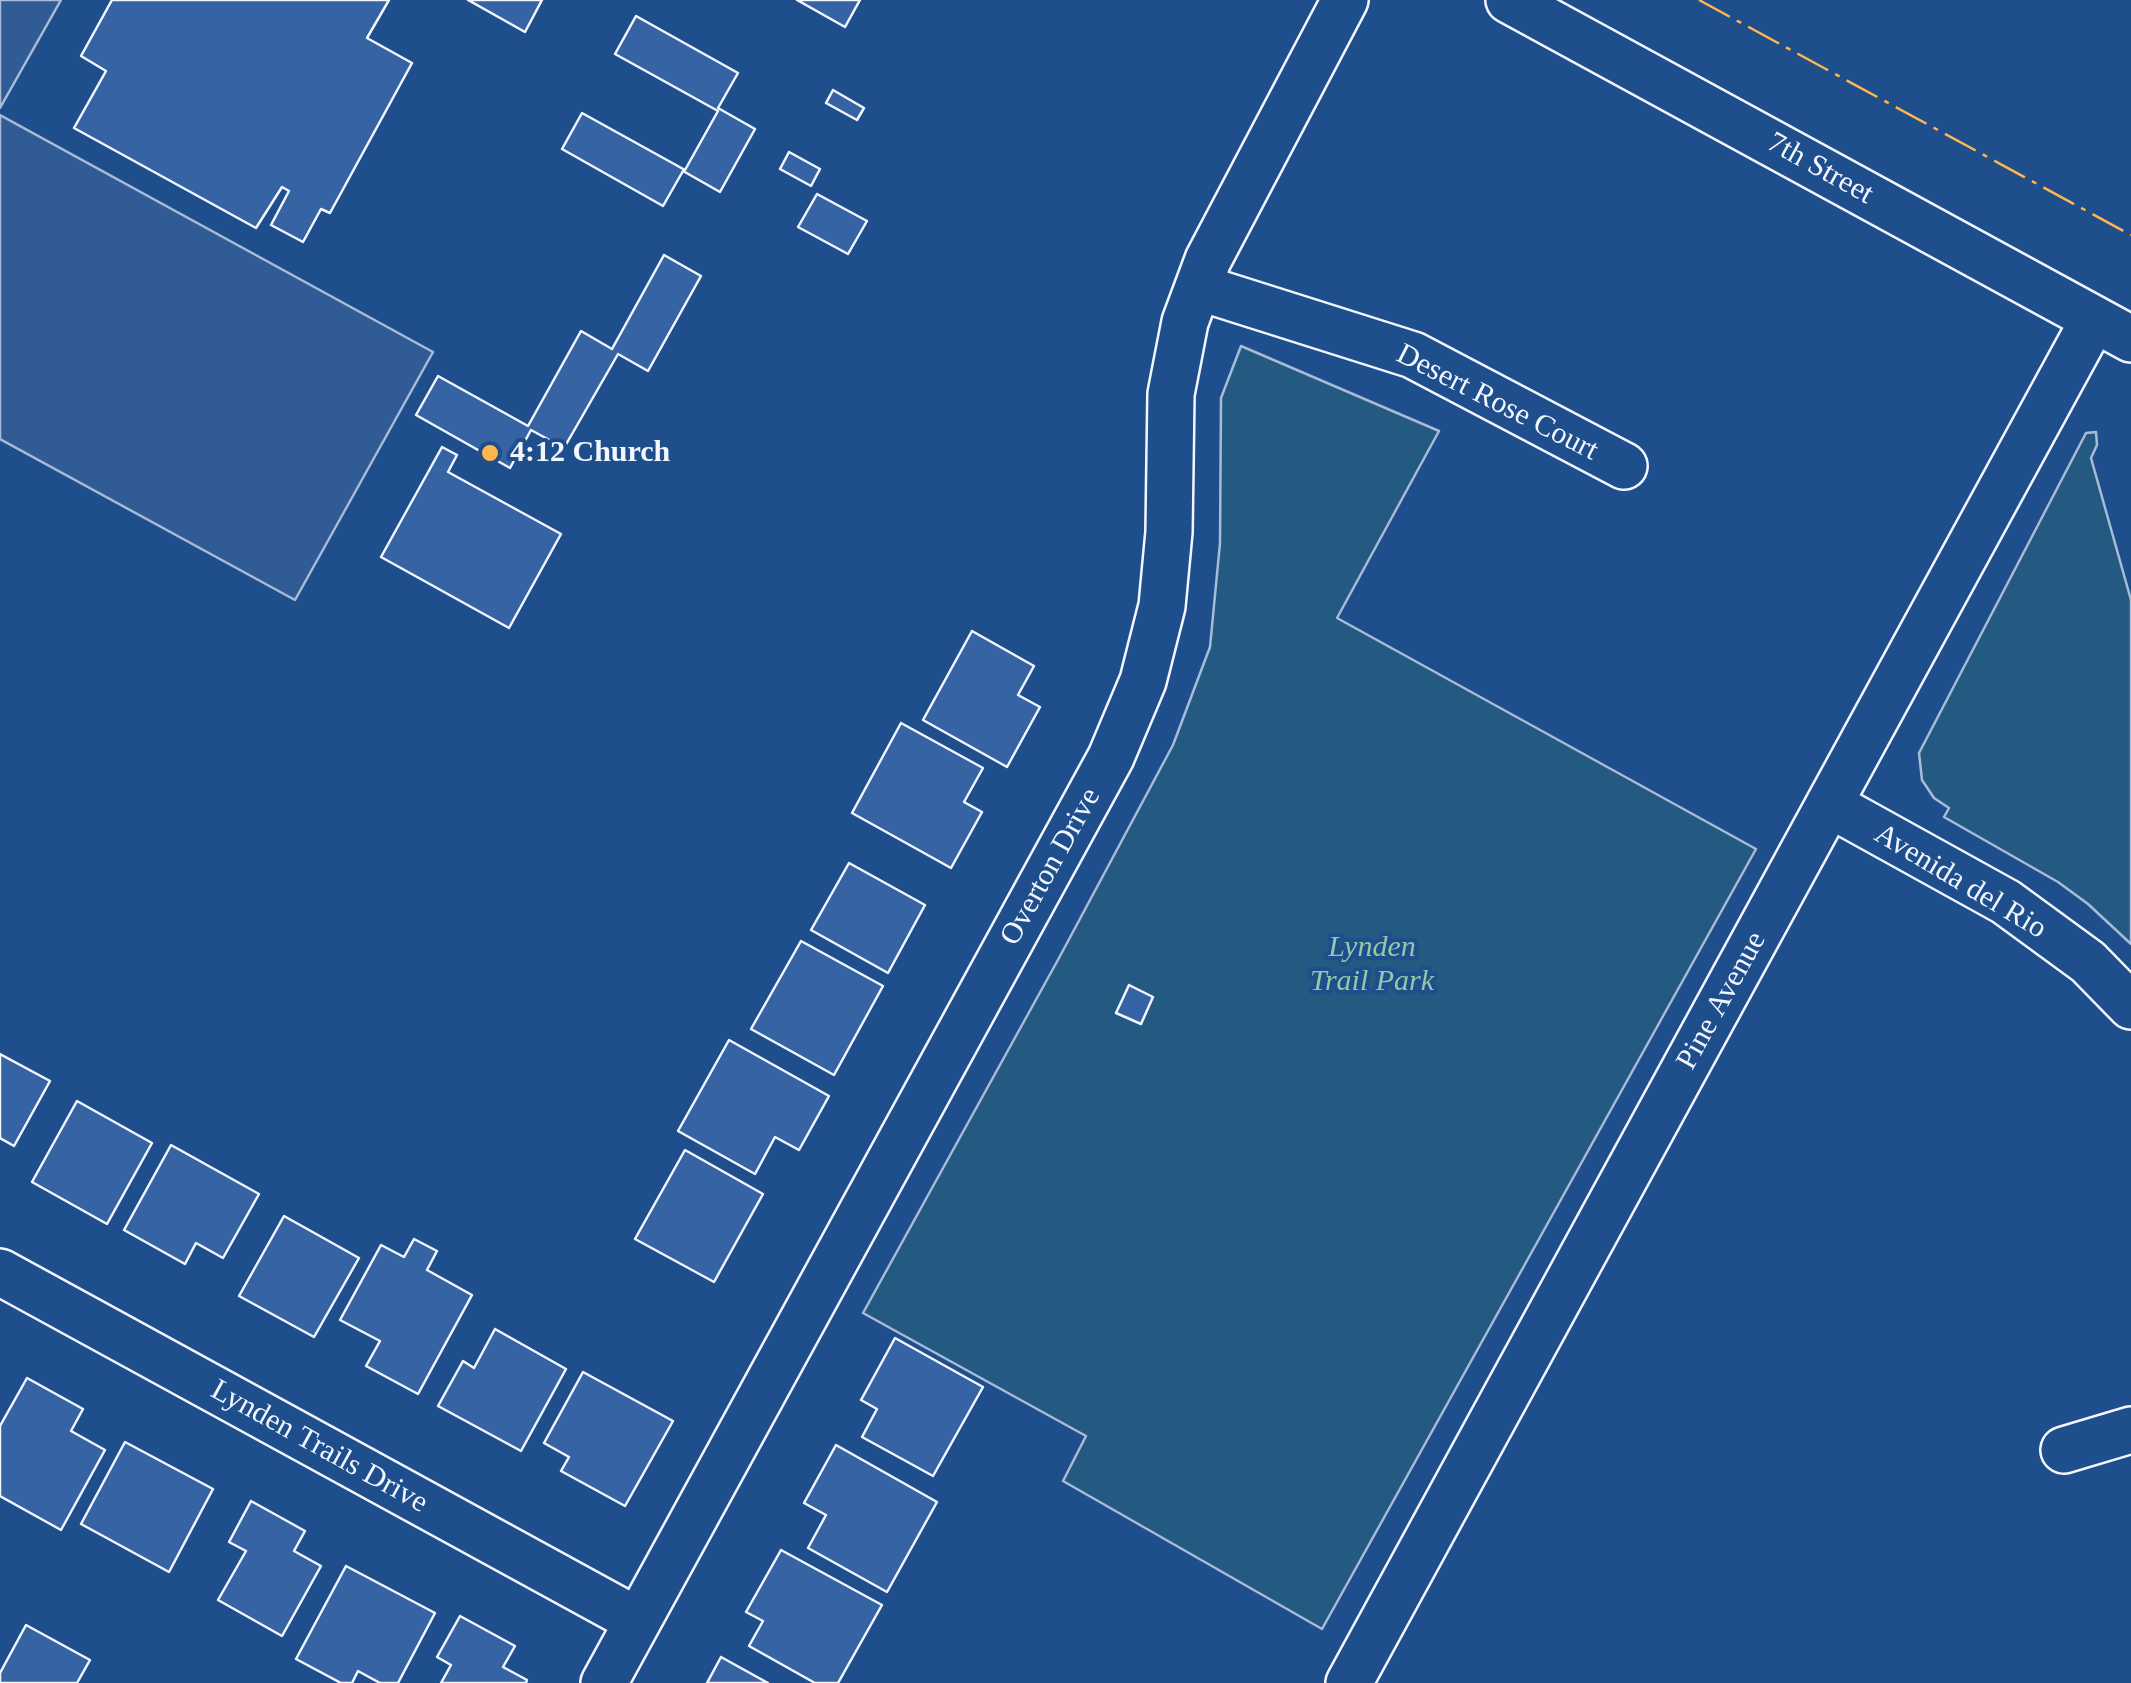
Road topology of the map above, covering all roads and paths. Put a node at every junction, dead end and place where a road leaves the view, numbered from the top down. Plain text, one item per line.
1 (1344, 0) edge
2 (1510, 0) edge
3 (1198, 287) junction
4 (2112, 329) edge
5 (1624, 466) dead end
6 (1829, 804) junction
7 (2131, 1006) edge
8 (0, 1272) edge
9 (2131, 1430) edge
10 (2064, 1450) dead end
11 (638, 1621) junction
12 (604, 1683) edge
13 (1349, 1683) edge

1 - 3 street, Overton Drive
2 - 4 street, 7th Street
3 - 5 street, Desert Rose Court
3 - 11 street, Overton Drive
4 - 6 street, Pine Avenue
6 - 7 street, Avenida del Rio
6 - 13 street, Pine Avenue
8 - 11 street, Lynden Trails Drive
9 - 10 street
11 - 12 street, Overton Drive

